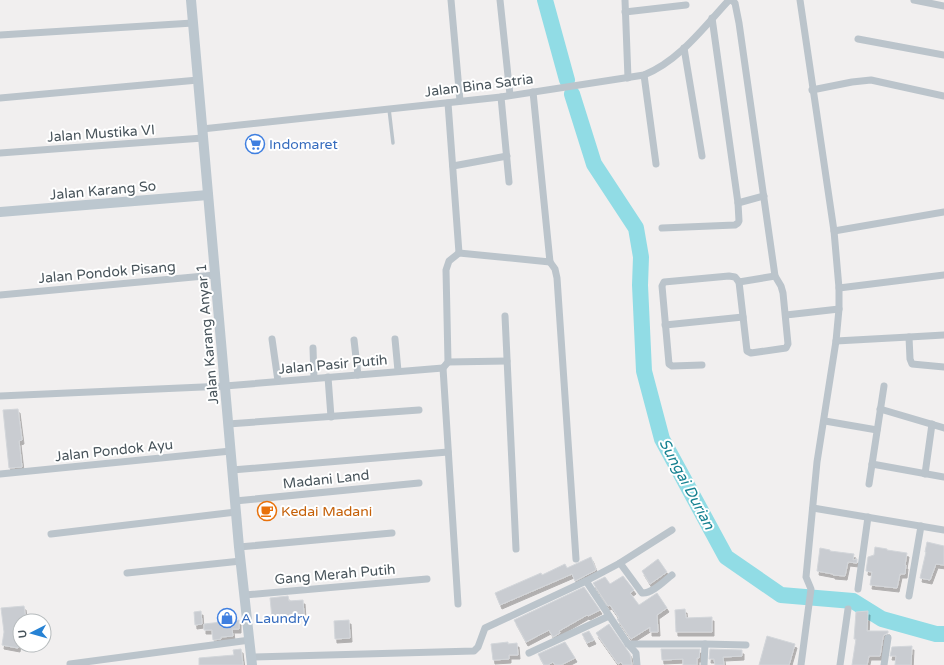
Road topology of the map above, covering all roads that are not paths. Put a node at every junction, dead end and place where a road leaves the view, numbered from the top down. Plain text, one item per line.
1 (191, 0) edge
2 (451, 0) edge
3 (500, 0) edge
4 (625, 0) edge
5 (730, 0) edge
6 (800, 0) edge
7 (914, 0) edge
8 (686, 5) dead end
9 (944, 6) edge
10 (625, 12) junction
11 (712, 18) junction
12 (193, 23) junction
13 (0, 35) edge
14 (858, 38) dead end
15 (684, 48) junction
16 (944, 55) edge
17 (644, 75) junction
18 (628, 78) junction
19 (198, 80) junction
20 (812, 90) junction
21 (533, 92) junction
22 (510, 95) junction
23 (944, 96) edge
24 (501, 97) junction
25 (0, 98) edge
26 (460, 102) junction
27 (448, 103) junction
28 (389, 109) junction
29 (203, 134) junction
30 (393, 143) dead end
31 (0, 153) edge
32 (507, 156) junction
33 (702, 156) dead end
34 (656, 164) dead end
35 (453, 166) junction
36 (509, 182) dead end
37 (208, 196) junction
38 (764, 196) junction
39 (738, 202) junction
40 (0, 212) edge
41 (944, 212) edge
42 (662, 228) dead end
43 (834, 231) junction
44 (458, 254) junction
45 (550, 262) junction
46 (216, 275) junction
47 (944, 275) edge
48 (775, 276) junction
49 (739, 282) junction
50 (839, 288) junction
51 (0, 295) edge
52 (839, 309) junction
53 (786, 315) junction
54 (505, 316) dead end
55 (743, 317) junction
56 (665, 325) junction
57 (944, 335) edge
58 (909, 337) junction
59 (272, 339) dead end
60 (395, 339) dead end
61 (354, 340) dead end
62 (836, 341) junction
63 (312, 348) dead end
64 (507, 361) junction
65 (446, 365) junction
66 (702, 365) dead end
67 (944, 366) edge
68 (398, 371) junction
69 (358, 375) junction
70 (328, 377) junction
71 (314, 378) junction
72 (278, 381) junction
73 (225, 386) junction
74 (884, 386) dead end
75 (0, 396) edge
76 (880, 408) junction
77 (419, 410) dead end
78 (331, 417) junction
79 (825, 421) junction
80 (228, 424) junction
81 (932, 424) junction
82 (944, 428) edge
83 (877, 430) junction
84 (231, 451) junction
85 (448, 452) junction
86 (872, 464) junction
87 (232, 470) junction
88 (0, 474) edge
89 (925, 474) junction
90 (944, 477) edge
91 (419, 483) dead end
92 (869, 484) dead end
93 (235, 501) junction
94 (813, 508) junction
95 (236, 512) junction
96 (868, 517) junction
97 (921, 526) junction
98 (672, 530) dead end
99 (944, 530) edge
100 (392, 533) dead end
101 (51, 534) dead end
102 (239, 547) junction
103 (516, 549) dead end
104 (576, 559) dead end
105 (241, 561) junction
106 (620, 562) junction
107 (127, 573) dead end
108 (672, 575) dead end
109 (427, 579) dead end
110 (586, 581) junction
111 (858, 589) dead end
112 (246, 595) junction
113 (909, 596) dead end
114 (458, 604) dead end
115 (848, 609) dead end
116 (609, 616) junction
117 (888, 638) dead end
118 (250, 640) junction
119 (628, 644) junction
120 (705, 644) junction
121 (746, 645) dead end
122 (529, 653) dead end
123 (252, 661) edge
124 (70, 664) edge
125 (637, 665) edge
126 (704, 665) edge
127 (801, 665) edge
128 (840, 665) edge
129 (884, 665) edge

1 - 12 main road, Jalan Karang Anyar 1
2 - 26 street
3 - 22 street
4 - 10 street
5 - 11 street, Jalan Bina Satria
5 - 38 street
6 - 20 street
7 - 9 street
8 - 10 street
10 - 18 street
11 - 15 street, Jalan Bina Satria
11 - 39 street
12 - 13 street
12 - 19 main road, Jalan Karang Anyar 1
14 - 16 street
15 - 17 street, Jalan Bina Satria
15 - 33 street
17 - 18 street, Jalan Bina Satria
17 - 34 street
18 - 21 street, Jalan Bina Satria
19 - 25 street
19 - 29 main road, Jalan Karang Anyar 1
20 - 23 street
20 - 43 street
21 - 22 street, Jalan Bina Satria
21 - 45 street
22 - 24 street, Jalan Bina Satria
24 - 26 street, Jalan Bina Satria
24 - 32 street
26 - 27 street, Jalan Bina Satria
27 - 28 street, Jalan Bina Satria
27 - 35 street
28 - 29 street, Jalan Bina Satria
28 - 30 lane
29 - 31 street, Jalan Mustika VI
29 - 37 main road, Jalan Karang Anyar 1
32 - 35 street
32 - 36 street
35 - 44 street
37 - 40 main road, Jalan Karang So
37 - 46 main road, Jalan Karang Anyar 1
38 - 39 street
38 - 48 street
39 - 42 street
41 - 43 street
43 - 50 street
44 - 45 street
44 - 65 street
45 - 104 street
46 - 51 street, Jalan Pondok Pisang
46 - 73 main road, Jalan Karang Anyar 1
47 - 50 street
48 - 49 street
48 - 53 street
49 - 55 street
49 - 56 street
50 - 52 street
52 - 53 street
52 - 62 street
53 - 55 street
54 - 64 street
55 - 56 street
56 - 66 street
57 - 58 street
58 - 62 street
58 - 67 street
59 - 72 street
60 - 68 street
61 - 69 street
62 - 79 street
63 - 71 street
64 - 65 street, Jalan Pasir Putih
64 - 103 street
65 - 68 street, Jalan Pasir Putih
65 - 85 street
68 - 69 street, Jalan Pasir Putih
69 - 70 street, Jalan Pasir Putih
70 - 71 street, Jalan Pasir Putih
70 - 78 street
71 - 72 street, Jalan Pasir Putih
72 - 73 street, Jalan Pasir Putih
73 - 75 street, Jalan Pasir Putih
73 - 80 main road, Jalan Karang Anyar 1
74 - 76 street
76 - 81 street
76 - 83 street
77 - 78 street
78 - 80 street
79 - 83 street
79 - 94 street
80 - 84 main road, Jalan Karang Anyar 1
81 - 82 street
81 - 89 street
83 - 86 street
84 - 87 main road, Jalan Karang Anyar 1
84 - 88 street, Jalan Pondok Ayu
85 - 87 street
85 - 114 street
86 - 89 street
86 - 92 street
87 - 93 main road, Jalan Karang Anyar 1
89 - 90 street
91 - 93 street, Madani Land
93 - 95 main road, Jalan Karang Anyar 1
94 - 96 street
94 - 127 street
95 - 101 street
95 - 102 main road, Jalan Karang Anyar 1
96 - 97 street
96 - 111 street
97 - 99 street
97 - 113 street
98 - 106 street
100 - 102 street
102 - 105 main road, Jalan Karang Anyar 1
105 - 107 street
105 - 112 main road, Jalan Karang Anyar 1
106 - 108 street
106 - 110 street
109 - 112 street, Gang Merah Putih
110 - 116 street
110 - 123 street
112 - 118 main road, Jalan Karang Anyar 1
115 - 128 street
116 - 119 street
116 - 122 street
117 - 129 street
118 - 123 main road, Jalan Karang Anyar 1
118 - 124 street
119 - 120 street
119 - 125 street
120 - 121 street
120 - 126 street

